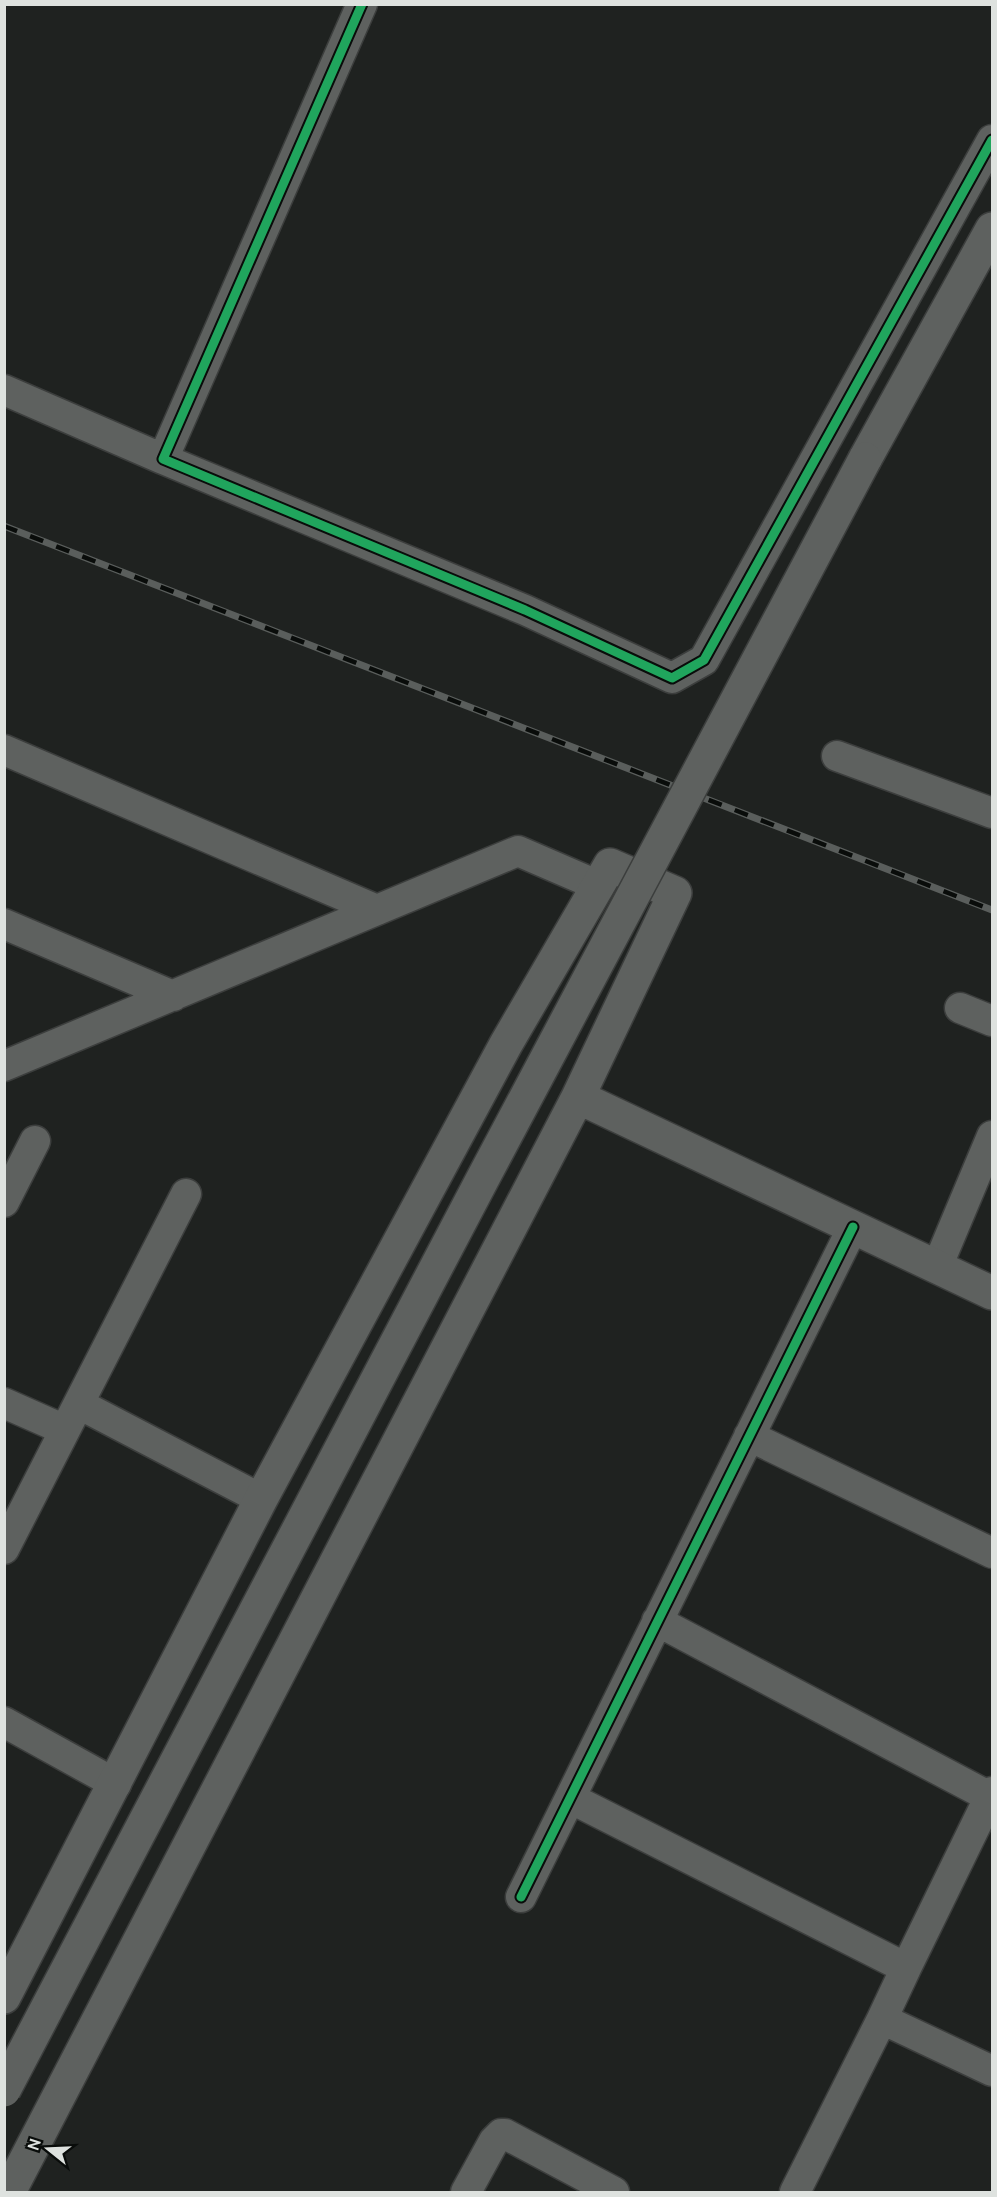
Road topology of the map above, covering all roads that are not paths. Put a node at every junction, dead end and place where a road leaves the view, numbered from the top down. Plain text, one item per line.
1 (362, 4) edge
2 (993, 140) edge
3 (993, 229) edge
4 (4, 390) edge
5 (163, 459) junction
6 (4, 750) edge
7 (837, 756) dead end
8 (993, 813) edge
9 (599, 886) junction
10 (377, 910) junction
11 (4, 924) edge
12 (173, 996) junction
13 (960, 1008) dead end
14 (993, 1021) edge
15 (4, 1066) edge
16 (578, 1097) junction
17 (993, 1136) edge
18 (35, 1141) dead end
19 (186, 1194) dead end
20 (4, 1202) edge
21 (853, 1227) junction
22 (936, 1267) junction
23 (993, 1293) edge
24 (4, 1403) edge
25 (72, 1417) junction
26 (749, 1436) junction
27 (261, 1499) junction
28 (4, 1549) edge
29 (993, 1553) edge
30 (657, 1621) junction
31 (4, 1722) edge
32 (116, 1784) junction
33 (991, 1795) edge
34 (570, 1798) junction
35 (521, 1897) dead end
36 (906, 1968) junction
37 (4, 1997) edge
38 (882, 2019) junction
39 (993, 2072) edge
40 (4, 2090) edge
41 (9, 2193) edge
42 (466, 2193) edge
43 (614, 2193) edge
44 (795, 2193) edge

1 - 5 street
2 - 5 street
3 - 40 main road, bridge
4 - 5 street
6 - 10 street
7 - 8 street
9 - 10 street
9 - 16 main road
9 - 27 main road
10 - 12 street
11 - 12 street
12 - 15 street
13 - 14 street
16 - 21 main road
16 - 41 main road
17 - 22 street
18 - 20 street
19 - 25 street
21 - 22 main road
21 - 26 street
22 - 23 main road
24 - 25 street
25 - 27 street
25 - 28 street
26 - 29 street
26 - 30 street
27 - 32 main road
30 - 33 street
30 - 34 street
31 - 32 street
32 - 37 main road
33 - 36 street
34 - 35 street
34 - 36 street
36 - 38 street
38 - 39 street
38 - 44 street
42 - 43 street

